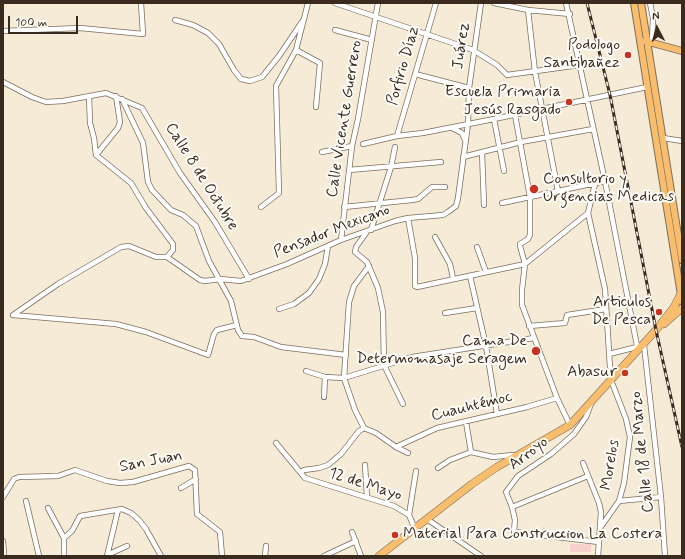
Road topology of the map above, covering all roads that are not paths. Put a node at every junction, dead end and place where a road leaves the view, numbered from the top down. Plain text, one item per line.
1 (141, 3) edge
2 (308, 3) edge
3 (335, 3) edge
4 (378, 3) edge
5 (436, 3) edge
6 (481, 3) edge
7 (494, 3) edge
8 (566, 3) edge
9 (634, 3) edge
10 (641, 3) edge
11 (650, 3) edge
12 (528, 10) junction
13 (570, 14) junction
14 (305, 18) junction
15 (375, 18) junction
16 (175, 20) dead end
17 (335, 30) dead end
18 (3, 31) edge
19 (426, 34) junction
20 (372, 40) junction
21 (640, 40) junction
22 (650, 43) junction
23 (296, 50) junction
24 (473, 50) junction
25 (682, 51) edge
26 (580, 65) junction
27 (534, 72) junction
28 (415, 74) junction
29 (3, 82) edge
30 (647, 87) junction
31 (469, 88) junction
32 (89, 96) junction
33 (116, 96) junction
34 (122, 99) junction
35 (587, 100) junction
36 (316, 107) dead end
37 (542, 109) junction
38 (515, 115) junction
39 (494, 119) junction
40 (468, 124) junction
41 (452, 128) junction
42 (593, 129) junction
43 (397, 136) junction
44 (548, 137) junction
45 (663, 138) junction
46 (465, 140) junction
47 (682, 141) edge
48 (521, 142) junction
49 (363, 144) dead end
50 (352, 146) junction
51 (395, 147) dead end
52 (500, 147) junction
53 (322, 152) dead end
54 (482, 152) junction
55 (96, 155) junction
56 (463, 157) junction
57 (666, 161) junction
58 (441, 162) dead end
59 (659, 162) junction
60 (391, 167) junction
61 (349, 170) junction
62 (504, 171) dead end
63 (605, 181) junction
64 (595, 184) junction
65 (445, 187) dead end
66 (558, 191) junction
67 (530, 197) junction
68 (380, 203) junction
69 (502, 203) dead end
70 (484, 205) dead end
71 (456, 206) joint
72 (261, 207) dead end
73 (344, 207) junction
74 (588, 214) junction
75 (408, 218) junction
76 (369, 231) junction
77 (435, 236) dead end
78 (341, 240) junction
79 (328, 246) junction
80 (477, 247) dead end
81 (167, 257) junction
82 (682, 260) edge
83 (525, 264) junction
84 (369, 266) junction
85 (486, 272) junction
86 (470, 276) junction
87 (220, 278) junction
88 (453, 278) junction
89 (249, 279) junction
90 (682, 292) edge
91 (682, 302) edge
92 (477, 308) junction
93 (682, 308) edge
94 (279, 309) dead end
95 (606, 309) junction
96 (445, 313) dead end
97 (237, 325) junction
98 (529, 326) junction
99 (656, 330) junction
100 (534, 338) junction
101 (486, 346) junction
102 (640, 348) junction
103 (609, 354) junction
104 (346, 355) junction
105 (384, 365) junction
106 (610, 367) dead end
107 (306, 371) dead end
108 (325, 377) junction
109 (344, 378) junction
110 (611, 380) junction
111 (324, 397) dead end
112 (557, 398) junction
113 (591, 403) junction
114 (403, 404) dead end
115 (497, 414) junction
116 (466, 422) junction
117 (570, 425) junction
118 (364, 428) junction
119 (276, 443) dead end
120 (396, 447) junction
121 (471, 452) junction
122 (408, 453) dead end
123 (518, 455) junction
124 (583, 463) dead end
125 (365, 465) dead end
126 (438, 468) dead end
127 (416, 471) dead end
128 (301, 472) junction
129 (588, 476) junction
130 (196, 479) junction
131 (181, 488) dead end
132 (3, 497) edge
133 (367, 497) junction
134 (662, 497) junction
135 (619, 500) junction
136 (26, 501) dead end
137 (512, 507) junction
138 (48, 508) dead end
139 (118, 510) junction
140 (409, 515) junction
141 (427, 519) junction
142 (600, 528) junction
143 (415, 529) junction
144 (352, 532) dead end
145 (64, 538) junction
146 (3, 541) edge
147 (356, 541) junction
148 (599, 542) junction
149 (127, 546) dead end
150 (266, 546) dead end
151 (3, 554) edge
152 (9, 556) edge
153 (39, 556) edge
154 (64, 556) edge
155 (107, 556) edge
156 (161, 556) edge
157 (222, 556) edge
158 (265, 556) edge
159 (324, 556) edge
160 (361, 556) edge
161 (379, 556) edge
162 (481, 556) edge
163 (598, 556) edge
164 (665, 556) edge

1 - 18 street
2 - 14 street
3 - 15 street
4 - 15 street, Calle Vicente Guerrero
5 - 19 street, Porfirio Díaz
6 - 24 street, Juárez
7 - 12 street
8 - 13 street, Calle 18 de Marzo
9 - 21 main road
10 - 22 main road
11 - 22 street
12 - 13 street
12 - 27 street
13 - 26 street, Calle 18 de Marzo
14 - 16 street
14 - 23 street
15 - 19 street
15 - 20 street, Calle Vicente Guerrero
17 - 20 street
19 - 24 street
19 - 28 street, Porfirio Díaz
20 - 50 street, Calle Vicente Guerrero
21 - 22 main road
21 - 30 main road
22 - 25 main road
22 - 45 main road
23 - 36 street
23 - 72 street
24 - 27 street
24 - 31 street, Juárez
26 - 27 street
26 - 35 street, Calle 18 de Marzo
27 - 37 street
28 - 31 street
28 - 43 street, Porfirio Díaz
29 - 32 street
30 - 35 street
30 - 59 main road
31 - 40 street, Juárez
32 - 33 street
32 - 55 street
33 - 34 street, Calle 8 de Octubre
33 - 55 street
34 - 87 street
34 - 89 street, Calle 8 de Octubre
35 - 37 street
35 - 42 street, Calle 18 de Marzo
37 - 38 street
37 - 44 street
38 - 39 street
38 - 48 street
39 - 40 street
39 - 52 street
40 - 41 street
40 - 46 street, Juárez
41 - 43 street
41 - 46 street
42 - 44 street
42 - 63 street, Calle 18 de Marzo
43 - 49 street
44 - 48 street
44 - 66 street
45 - 47 street
45 - 57 main road
46 - 56 street, Juárez
48 - 52 street
48 - 67 street
50 - 53 street
50 - 61 street, Calle Vicente Guerrero
51 - 60 street
52 - 54 street
52 - 62 street
54 - 56 street
54 - 70 street
55 - 81 street
56 - 71 street, Juárez
57 - 59 main road
57 - 82 main road
58 - 60 street
59 - 90 main road
60 - 61 street
60 - 68 street
61 - 73 street, Calle Vicente Guerrero
63 - 64 street
63 - 102 street, Calle 18 de Marzo
64 - 66 street
64 - 74 street
65 - 68 street
66 - 67 street
67 - 69 street
67 - 83 street
68 - 73 street
68 - 76 street
71 - 75 street, Pensador Mexicano
73 - 78 street, Calle Vicente Guerrero
74 - 83 street
74 - 95 street
75 - 76 street, Pensador Mexicano
75 - 88 street
76 - 78 street, Pensador Mexicano
76 - 84 street
77 - 88 street
78 - 79 street, Pensador Mexicano
79 - 89 street, Pensador Mexicano
79 - 94 street
80 - 85 street
81 - 87 street
81 - 97 street
83 - 85 street
83 - 98 street
84 - 104 street
84 - 105 street
85 - 86 street
86 - 88 street
86 - 92 street
87 - 89 street, Pensador Mexicano
87 - 97 street
90 - 91 main road
90 - 99 highway
92 - 96 street
92 - 101 street
93 - 99 highway
95 - 98 street
95 - 103 street
97 - 104 street
98 - 100 street
99 - 102 highway
100 - 101 street
100 - 112 street
101 - 105 street
101 - 115 street
102 - 103 street
102 - 110 highway
102 - 134 street, Calle 18 de Marzo
103 - 106 street
104 - 109 street
105 - 109 street
105 - 114 street
107 - 108 street
108 - 109 street
108 - 111 street
109 - 118 street
110 - 113 highway
110 - 135 street, Morelos
112 - 115 street, Cuauhtémoc
112 - 117 street
113 - 117 highway
113 - 137 street, Arroyo
115 - 116 street, Cuauhtémoc
116 - 120 street, Cuauhtémoc
116 - 121 street
117 - 123 highway
118 - 120 street
118 - 128 street
119 - 128 street, 12 de Mayo
120 - 122 street
121 - 123 street
121 - 126 street
123 - 141 highway
124 - 129 street
125 - 133 street
127 - 140 street
128 - 133 street, 12 de Mayo
129 - 137 street
129 - 142 street
130 - 131 street
130 - 132 street, San Juan
130 - 157 street, San Juan
133 - 140 street, 12 de Mayo
134 - 135 street
134 - 164 street, Calle 18 de Marzo
135 - 142 street, Morelos
136 - 153 street
137 - 148 street, Arroyo
138 - 145 street
139 - 145 street
139 - 155 street
139 - 156 street
140 - 143 street, 12 de Mayo
141 - 143 highway
141 - 162 street
142 - 148 street
143 - 161 highway
144 - 147 street
145 - 154 street
146 - 151 street
147 - 159 street
147 - 160 street
148 - 163 street
149 - 155 street
150 - 158 street
151 - 152 street

